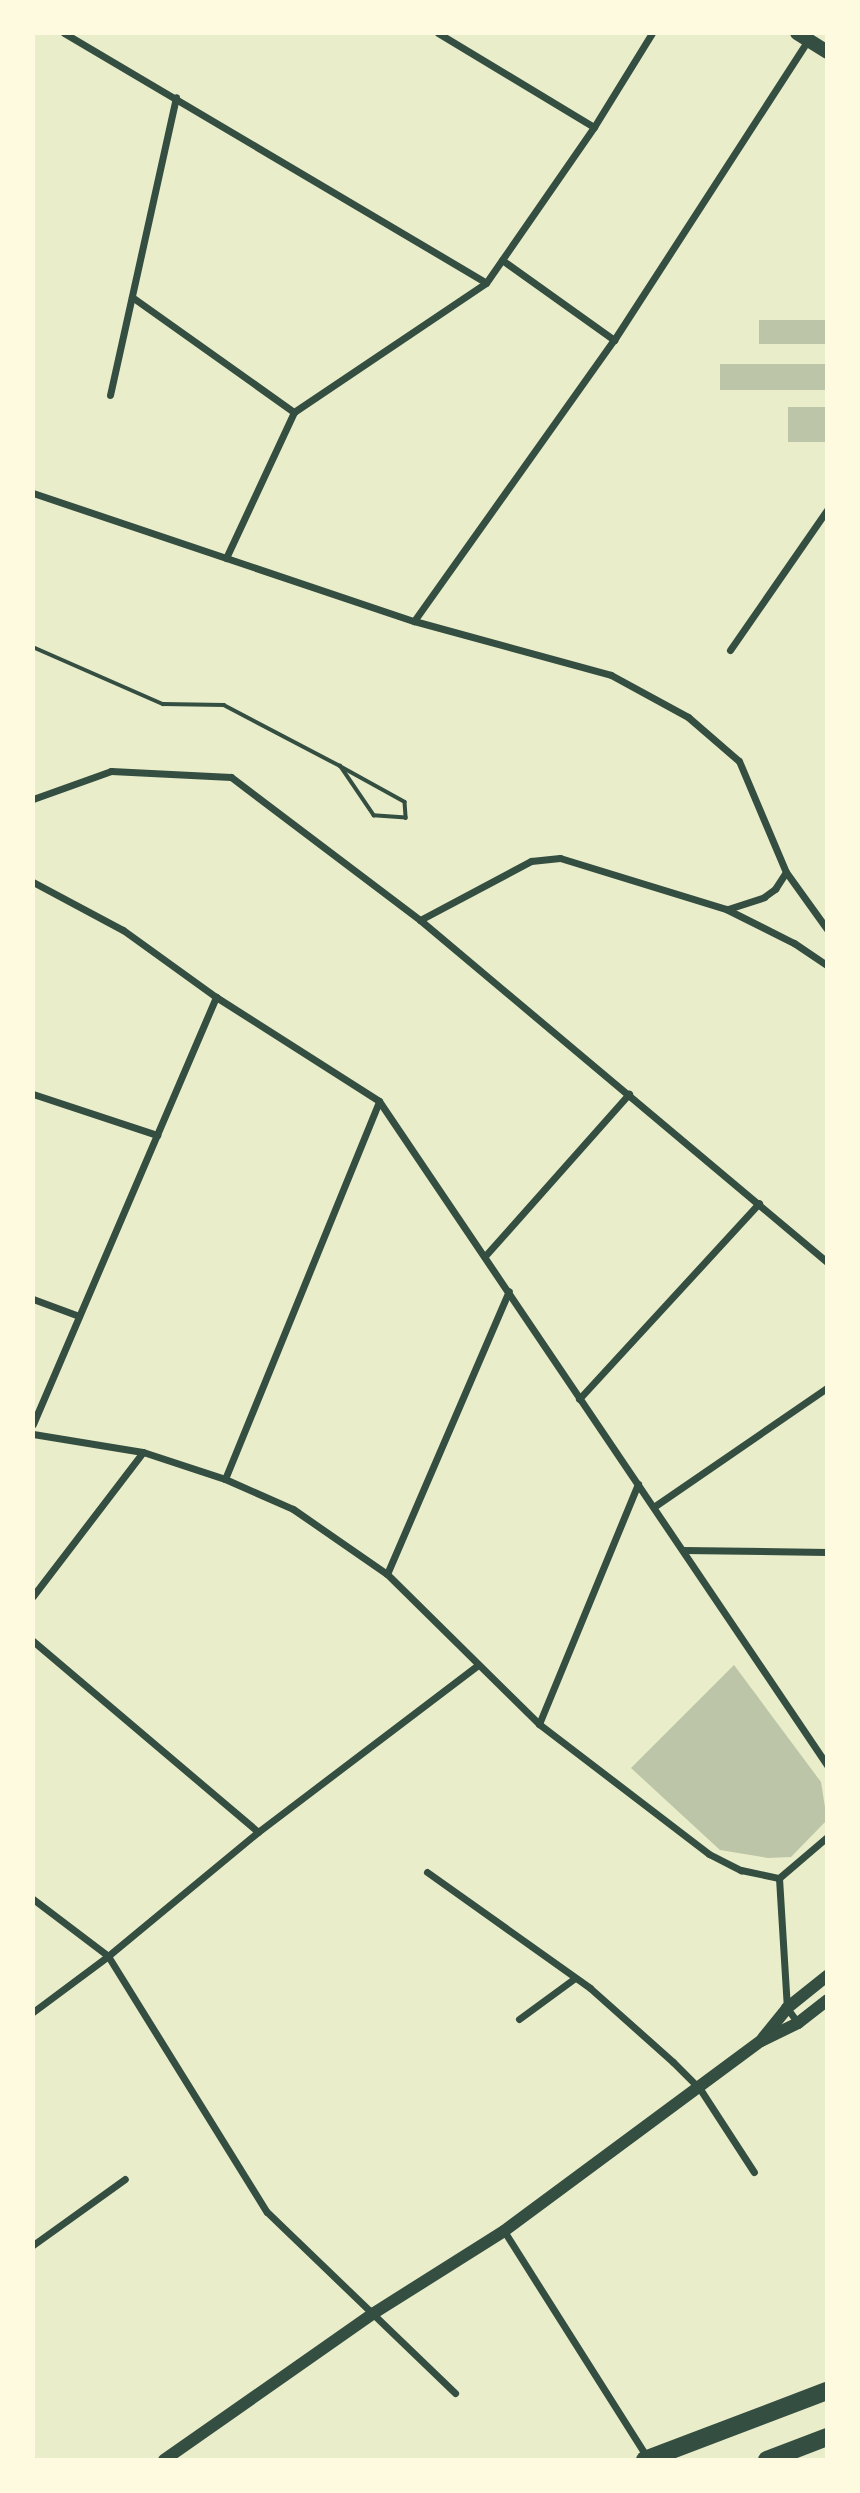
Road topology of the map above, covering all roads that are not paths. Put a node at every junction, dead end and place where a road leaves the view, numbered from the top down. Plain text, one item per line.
1 (64, 33) edge
2 (438, 33) edge
3 (652, 33) edge
4 (803, 37) edge
5 (827, 52) edge
6 (176, 97) junction
7 (594, 127) junction
8 (502, 260) junction
9 (486, 283) junction
10 (132, 297) junction
11 (614, 341) junction
12 (110, 395) dead end
13 (293, 412) junction
14 (33, 492) edge
15 (827, 510) edge
16 (226, 558) junction
17 (414, 621) junction
18 (730, 650) dead end
19 (33, 799) edge
20 (786, 872) junction
21 (33, 882) edge
22 (752, 903) junction
23 (726, 909) junction
24 (421, 920) junction
25 (750, 920) junction
26 (827, 929) edge
27 (827, 965) edge
28 (216, 997) junction
29 (33, 1094) edge
30 (629, 1094) junction
31 (379, 1101) junction
32 (157, 1135) junction
33 (759, 1203) junction
34 (485, 1256) junction
35 (827, 1262) edge
36 (509, 1291) junction
37 (33, 1298) edge
38 (79, 1316) junction
39 (827, 1388) edge
40 (579, 1399) junction
41 (33, 1424) edge
42 (33, 1434) edge
43 (143, 1452) junction
44 (225, 1479) junction
45 (638, 1484) junction
46 (654, 1507) junction
47 (683, 1550) junction
48 (827, 1552) edge
49 (387, 1574) junction
50 (33, 1596) edge
51 (33, 1641) edge
52 (478, 1665) junction
53 (539, 1724) junction
54 (827, 1765) edge
55 (258, 1832) junction
56 (827, 1837) edge
57 (428, 1872) dead end
58 (779, 1878) junction
59 (33, 1899) edge
60 (108, 1956) junction
61 (827, 1976) edge
62 (576, 1978) junction
63 (787, 2008) junction
64 (823, 2008) edge
65 (33, 2012) edge
66 (519, 2019) dead end
67 (798, 2023) junction
68 (761, 2041) junction
69 (699, 2089) junction
70 (754, 2172) dead end
71 (125, 2179) dead end
72 (505, 2231) junction
73 (33, 2245) edge
74 (374, 2313) junction
75 (827, 2391) edge
76 (455, 2393) dead end
77 (827, 2437) edge
78 (646, 2459) edge
79 (164, 2460) edge
80 (767, 2460) edge

1 - 6 street
2 - 7 street
3 - 7 street
4 - 5 main road
4 - 11 street
6 - 9 street
6 - 10 street
7 - 8 street
8 - 9 street
8 - 11 street
9 - 13 street
10 - 12 street
10 - 13 street
11 - 17 street
13 - 16 street
14 - 16 street
15 - 18 street
16 - 17 street
17 - 20 street
19 - 24 street
20 - 22 street
20 - 26 street
21 - 28 street
22 - 23 street
22 - 25 street
23 - 24 street
23 - 25 street
24 - 30 street
25 - 27 street
28 - 31 street
28 - 32 street
29 - 32 street
30 - 33 street
30 - 34 street
31 - 34 street
31 - 44 street
32 - 38 street
33 - 35 street
33 - 40 street
34 - 36 street
36 - 40 street
36 - 49 street
37 - 38 street
38 - 41 street
39 - 46 street
40 - 45 street
42 - 43 street
43 - 44 street
43 - 50 street
44 - 49 street
45 - 46 street
45 - 53 street
46 - 47 street
47 - 48 street
47 - 54 street
49 - 52 street
51 - 55 street
52 - 53 street
52 - 55 street
53 - 58 street
55 - 60 street
56 - 58 street
57 - 62 street
58 - 63 street
59 - 60 street
60 - 65 street
60 - 74 street
61 - 63 street
62 - 66 street
62 - 69 street
63 - 67 street
63 - 68 street
64 - 67 street
67 - 68 street
68 - 69 street
69 - 70 street
69 - 72 street
71 - 73 street
72 - 74 street
72 - 78 street
74 - 76 street
74 - 79 street
75 - 78 highway
77 - 80 highway

